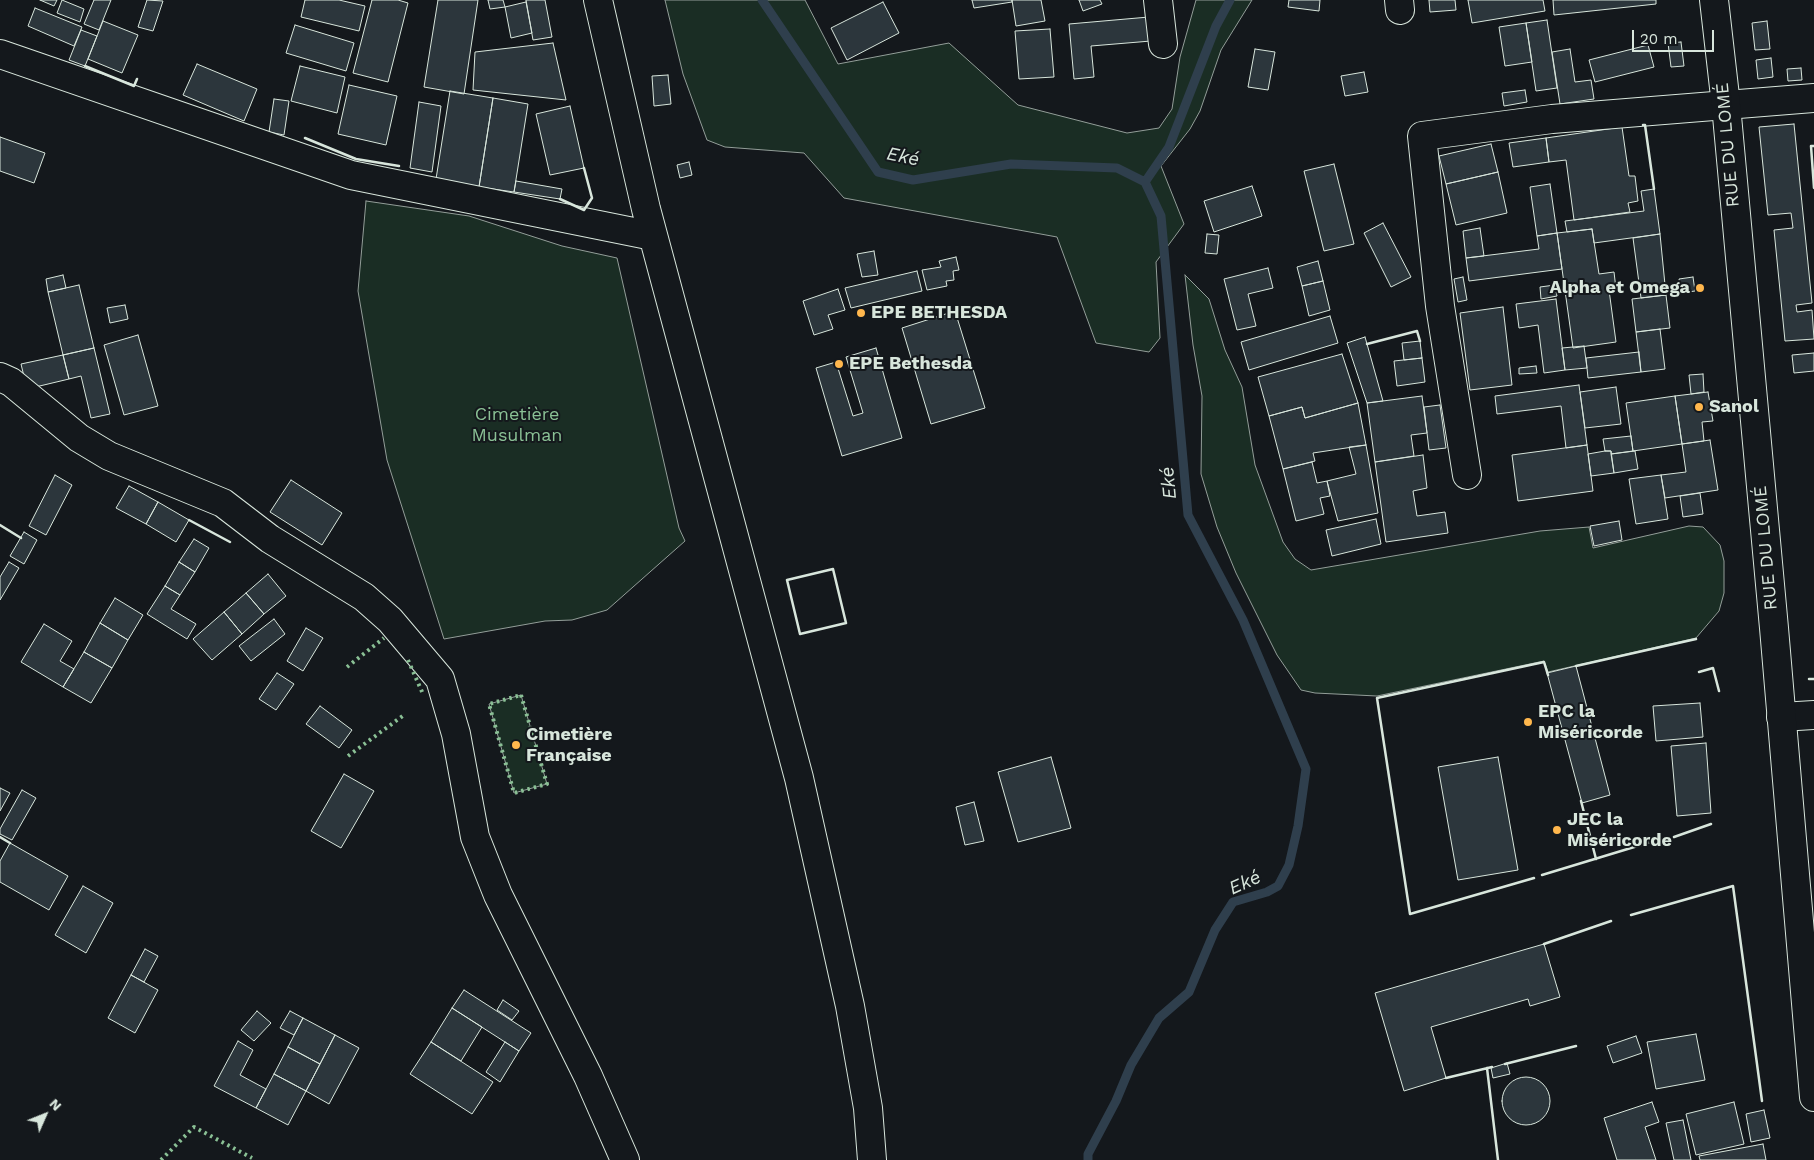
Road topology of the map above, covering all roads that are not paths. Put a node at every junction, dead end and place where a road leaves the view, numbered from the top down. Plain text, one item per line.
1 (598, 0) edge
2 (1158, 0) edge
3 (1714, 0) edge
4 (1163, 44) dead end
5 (0, 54) edge
6 (1814, 98) edge
7 (1726, 105) junction
8 (653, 236) junction
9 (0, 377) edge
10 (1467, 475) dead end
11 (1814, 715) edge
12 (1781, 718) junction
13 (1814, 1097) edge
14 (625, 1160) edge
15 (872, 1160) edge

1 - 8 street
2 - 4 street
3 - 7 street, RUE DU LOMÉ
5 - 8 street
6 - 7 street
7 - 10 street
7 - 12 street, RUE DU LOMÉ
8 - 15 street
9 - 14 street
11 - 12 street
12 - 13 street, RUE DU LOMÉ

